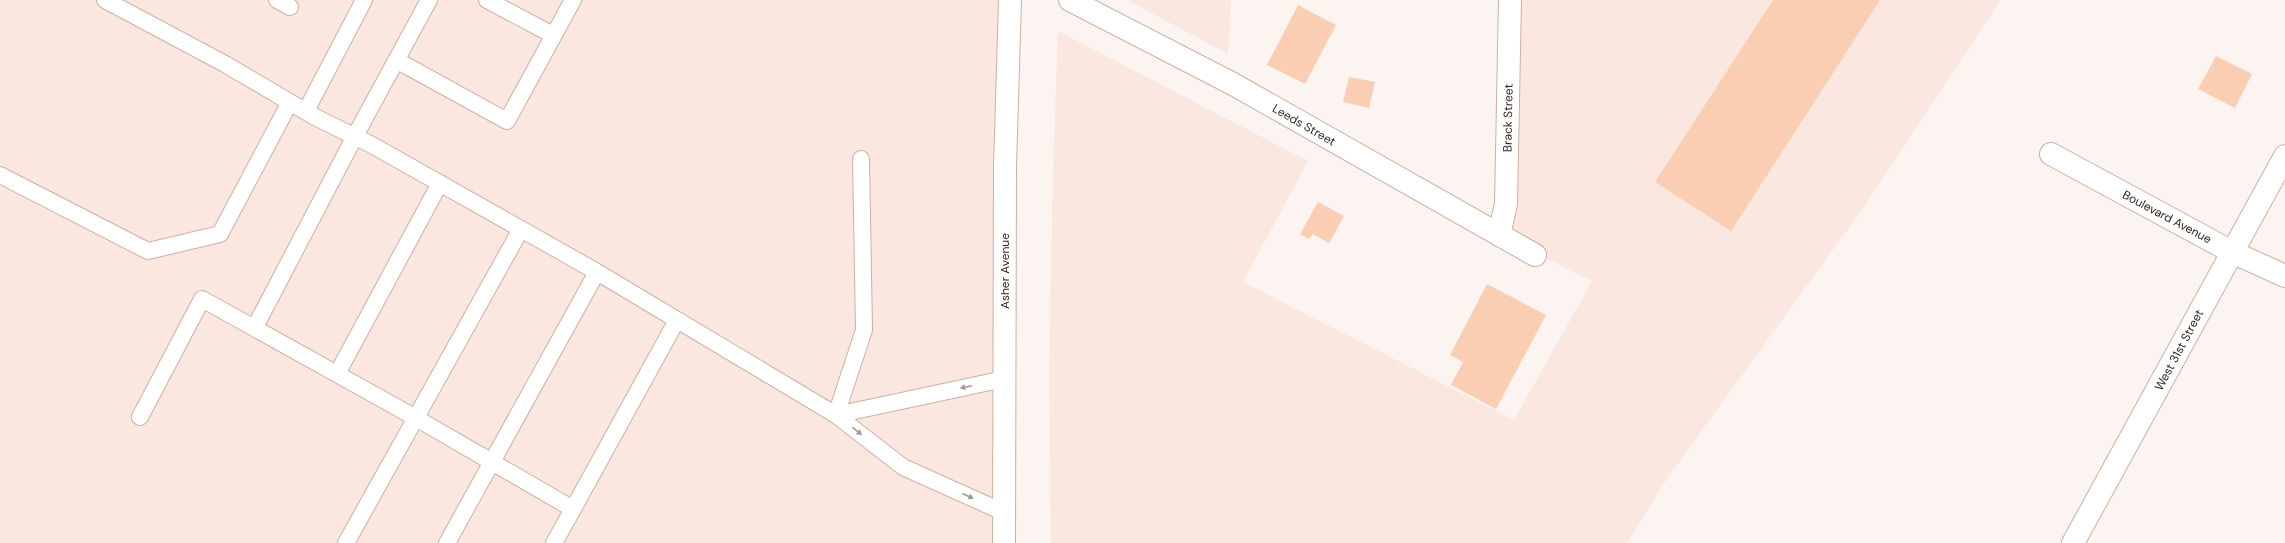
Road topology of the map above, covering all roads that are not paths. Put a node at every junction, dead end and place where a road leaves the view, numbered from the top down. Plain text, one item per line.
1 (105, 0) edge
2 (364, 0) edge
3 (429, 0) edge
4 (487, 0) edge
5 (573, 0) edge
6 (1010, 0) edge
7 (1070, 0) edge
8 (1510, 0) edge
9 (553, 35) junction
10 (396, 60) junction
11 (290, 102) junction
12 (306, 111) junction
13 (354, 136) junction
14 (2051, 154) dead end
15 (2285, 156) edge
16 (861, 159) dead end
17 (0, 175) edge
18 (440, 183) junction
19 (520, 229) junction
20 (1499, 235) junction
21 (2232, 252) junction
22 (1535, 255) dead end
23 (597, 272) junction
24 (2285, 276) edge
25 (677, 320) junction
26 (255, 327) junction
27 (337, 374) junction
28 (1004, 379) junction
29 (836, 416) junction
30 (140, 417) dead end
31 (416, 418) junction
32 (492, 462) junction
33 (573, 509) junction
34 (1004, 512) junction
35 (346, 543) edge
36 (447, 543) edge
37 (554, 543) edge
38 (1004, 543) edge
39 (2073, 543) edge

1 - 11 lane
2 - 12 lane
3 - 10 lane
4 - 9 lane
5 - 9 lane
6 - 28 street, Asher Avenue
7 - 20 street, Leeds Street
8 - 20 street, Brack Street
9 - 10 lane
10 - 13 lane
11 - 12 lane
11 - 17 lane
12 - 13 lane
13 - 18 lane
13 - 26 lane
14 - 21 street, Boulevard Avenue
15 - 21 street, West 31st Street
16 - 29 lane
18 - 19 lane
18 - 27 lane
19 - 23 lane
19 - 31 lane
20 - 22 street, Leeds Street
21 - 24 street, Boulevard Avenue
21 - 39 street, West 31st Street
23 - 25 lane
23 - 32 lane
25 - 29 lane
25 - 33 lane
26 - 27 lane
26 - 30 lane
27 - 31 lane
28 -> 29 lane
28 - 34 street, Asher Avenue
29 -> 34 lane
31 - 32 lane
31 - 35 lane
32 - 33 lane
32 - 36 lane
33 - 37 lane
34 - 38 street, Asher Avenue

